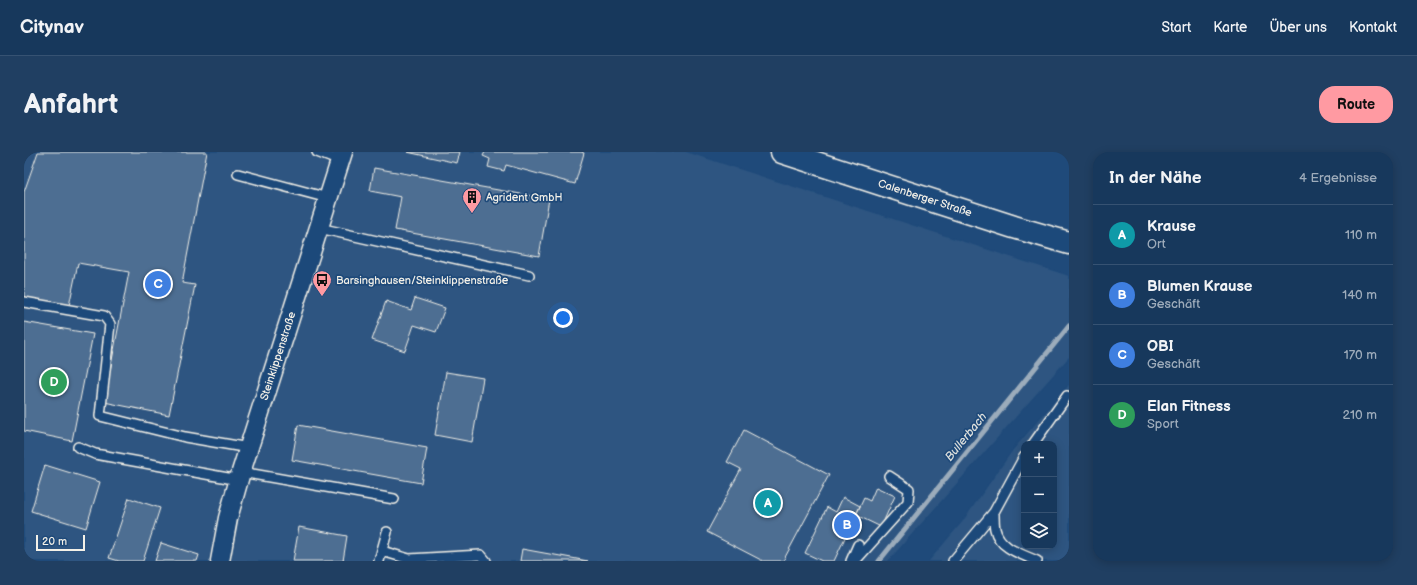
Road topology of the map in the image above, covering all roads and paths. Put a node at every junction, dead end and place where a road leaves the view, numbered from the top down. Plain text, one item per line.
1 (317, 152) edge
2 (782, 152) edge
3 (342, 156) edge
4 (238, 174) dead end
5 (328, 198) junction
6 (319, 228) junction
7 (1069, 243) edge
8 (529, 275) dead end
9 (24, 302) edge
10 (1068, 396) edge
11 (1035, 441) edge
12 (78, 447) dead end
13 (249, 448) junction
14 (1021, 462) edge
15 (240, 476) junction
16 (889, 476) dead end
17 (394, 499) dead end
18 (994, 512) junction
19 (386, 532) dead end
20 (858, 545) dead end
21 (382, 551) junction
22 (428, 559) edge
23 (409, 560) edge
24 (220, 561) edge
25 (378, 561) edge
26 (486, 561) edge
27 (851, 561) edge
28 (855, 561) edge
29 (953, 561) edge
30 (1037, 561) edge

1 - 3 lane
2 - 7 main road, Calenberger Straße
3 - 5 street, Steinklippenstraße
4 - 5 lane
5 - 6 street, Steinklippenstraße
6 - 8 lane
6 - 13 street, Steinklippenstraße
9 - 13 lane
10 - 11 lane
12 - 15 lane
13 - 15 street, Steinklippenstraße
14 - 18 lane
15 - 17 lane
15 - 24 street, Steinklippenstraße
16 - 28 lane
18 - 29 lane
18 - 30 lane
19 - 21 lane
20 - 27 lane
21 - 23 lane
21 - 25 lane
22 - 23 lane
22 - 26 lane

